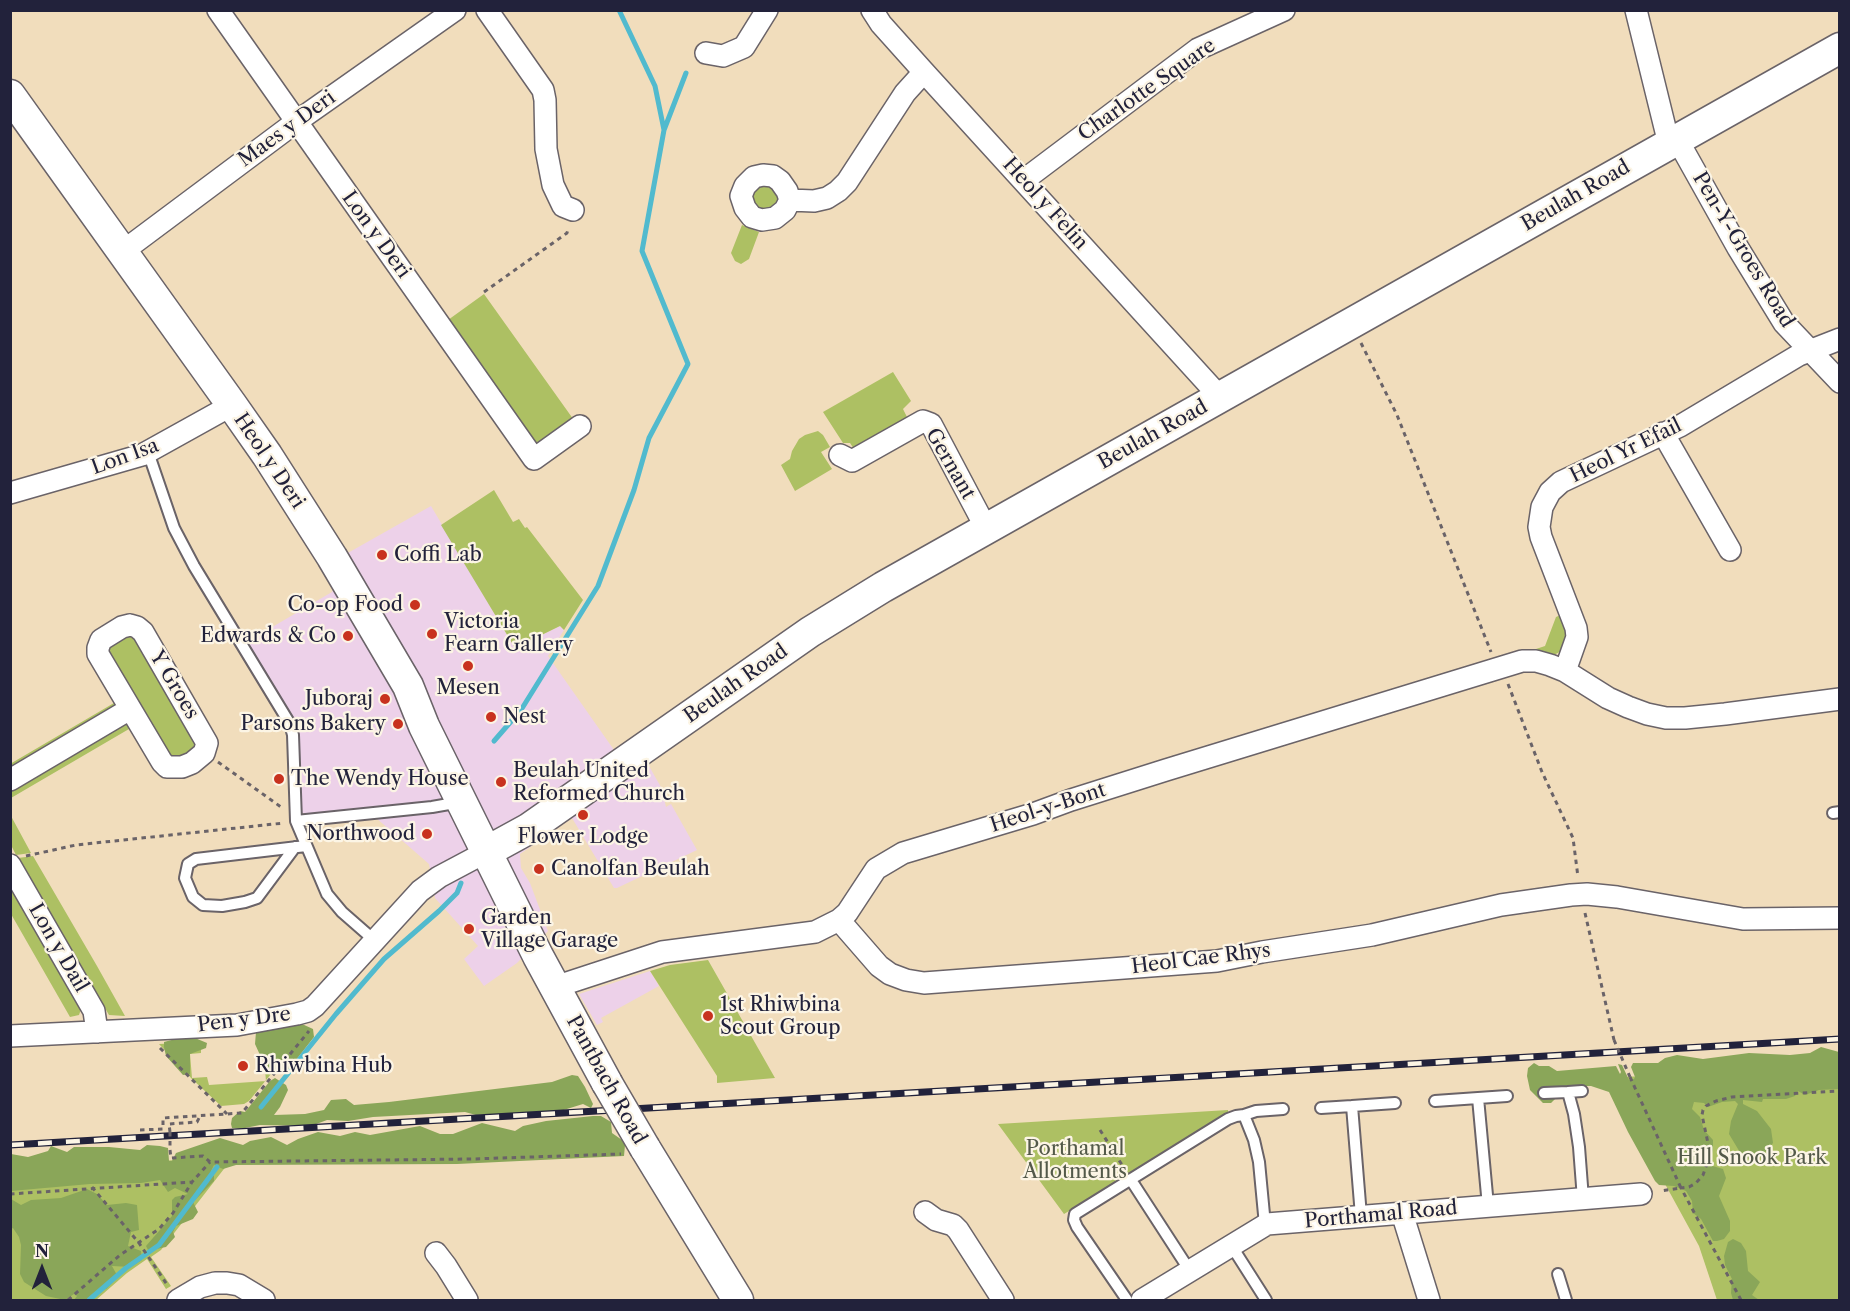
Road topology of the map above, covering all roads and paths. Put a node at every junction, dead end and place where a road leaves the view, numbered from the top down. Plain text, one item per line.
1 (218, 10) edge
2 (487, 10) edge
3 (767, 10) edge
4 (872, 10) edge
5 (1636, 10) edge
6 (452, 11) edge
7 (1278, 11) edge
8 (1839, 48) edge
9 (706, 53) dead end
10 (924, 72) junction
11 (10, 95) edge
12 (296, 122) junction
13 (1673, 141) junction
14 (1024, 180) junction
15 (790, 200) dead end
16 (573, 210) joint
17 (122, 252) junction
18 (484, 292) dead end
19 (1358, 336) dead end
20 (1839, 339) edge
21 (1809, 350) junction
22 (1839, 382) edge
23 (1220, 397) junction
24 (232, 405) junction
25 (580, 426) dead end
26 (1663, 433) junction
27 (148, 452) junction
28 (840, 455) dead end
29 (10, 493) edge
30 (986, 528) junction
31 (1730, 550) dead end
32 (1493, 659) dead end
33 (1565, 671) junction
34 (1507, 681) dead end
35 (1839, 699) edge
36 (130, 709) junction
37 (215, 759) dead end
38 (10, 780) edge
39 (460, 798) junction
40 (296, 818) junction
41 (301, 846) junction
42 (486, 852) junction
43 (14, 861) edge
44 (1582, 896) junction
45 (1839, 918) edge
46 (839, 921) junction
47 (374, 940) junction
48 (555, 987) junction
49 (313, 1024) dead end
50 (97, 1032) junction
51 (10, 1036) edge
52 (153, 1041) dead end
53 (1582, 1091) dead end
54 (1839, 1091) edge
55 (1568, 1092) junction
56 (1544, 1094) dead end
57 (1507, 1096) dead end
58 (1478, 1098) junction
59 (1435, 1101) dead end
60 (1395, 1103) dead end
61 (1352, 1106) junction
62 (1321, 1108) dead end
63 (1282, 1109) dead end
64 (227, 1114) junction
65 (1244, 1115) junction
66 (200, 1116) junction
67 (140, 1130) dead end
68 (1100, 1130) dead end
69 (636, 1151) junction
70 (210, 1162) junction
71 (1131, 1180) junction
72 (192, 1182) junction
73 (93, 1187) junction
74 (1681, 1188) junction
75 (10, 1194) edge
76 (1641, 1194) joint
77 (1583, 1199) junction
78 (1488, 1206) junction
79 (925, 1212) dead end
80 (1402, 1213) junction
81 (1361, 1216) junction
82 (1265, 1226) junction
83 (139, 1243) junction
84 (1231, 1245) junction
85 (436, 1253) dead end
86 (1190, 1271) junction
87 (1558, 1275) dead end
88 (174, 1295) edge
89 (1151, 1298) edge
90 (68, 1300) edge
91 (264, 1300) edge
92 (467, 1300) edge
93 (738, 1300) edge
94 (1003, 1300) edge
95 (1127, 1300) edge
96 (1266, 1300) edge
97 (1429, 1300) edge
98 (1566, 1300) edge
99 (1741, 1300) edge

1 - 12 street, Lon y Deri
2 - 16 street
3 - 9 street
4 - 10 street, Heol y Felin
5 - 13 street, Pen-Y-Groes Road
6 - 12 street, Maes y Deri
7 - 14 street, Charlotte Square
8 - 13 street, Beulah Road
10 - 14 street, Heol y Felin
10 - 15 street
11 - 17 street, Heol y Deri
12 - 17 street, Maes y Deri
12 - 25 street, Lon y Deri
13 - 21 street, Pen-Y-Groes Road
13 - 23 street, Beulah Road
14 - 23 street, Heol y Felin
16 - 18 path
17 - 24 street, Heol y Deri
19 - 32 path
20 - 21 street, Heol Yr Efail
21 - 22 street, Pen-Y-Groes Road
21 - 26 street, Heol Yr Efail
23 - 30 street, Beulah Road
24 - 27 street, Lon Isa
24 - 39 street, Heol y Deri
26 - 31 street
26 - 33 street, Heol Yr Efail
27 - 29 street, Lon Isa
27 - 40 lane
28 - 30 street, Gernant
30 - 42 street, Beulah Road
33 - 35 street, Heol-y-Bont
33 - 46 street, Heol-y-Bont
34 - 44 path
36 - 36 street, Y Groes
36 - 38 street
37 - 40 path
39 - 40 lane
39 - 42 street, Heol y Deri
40 - 41 lane
40 - 43 path
41 - 41 lane
41 - 47 lane
42 - 47 street, Pen y Dre
42 - 48 street, Pantbach Road
43 - 50 street, Lon y Dail
44 - 45 street, Heol Cae Rhys
44 - 46 street, Heol Cae Rhys
44 - 74 path, bridge
46 - 48 street, Heol-y-Bont
47 - 50 street, Pen y Dre
48 - 69 street, Pantbach Road, bridge
49 - 64 path
50 - 51 street, Pen y Dre
52 - 64 path
53 - 55 lane
54 - 74 path
55 - 56 lane
55 - 77 lane
57 - 58 lane
58 - 59 lane
58 - 78 lane
60 - 61 lane
61 - 62 lane
61 - 81 lane
63 - 65 lane
64 - 66 path
65 - 71 lane
65 - 82 lane
66 - 67 path
66 - 70 path, bridge
68 - 71 path
69 - 70 path
69 - 93 street, Pantbach Road
70 - 72 path
71 - 86 lane
71 - 95 lane
72 - 73 path
72 - 83 path
73 - 75 path
73 - 83 path
74 - 76 path
74 - 99 path
76 - 77 street, Porthamal Road
77 - 78 street, Porthamal Road
78 - 80 street, Porthamal Road
79 - 94 street
80 - 81 street, Porthamal Road
80 - 97 street
81 - 82 street, Porthamal Road
82 - 84 street, Porthamal Road
83 - 88 path
83 - 90 path
84 - 86 street, Porthamal Road
84 - 96 lane
85 - 92 street
86 - 89 street, Porthamal Road
87 - 98 lane
88 - 91 street

